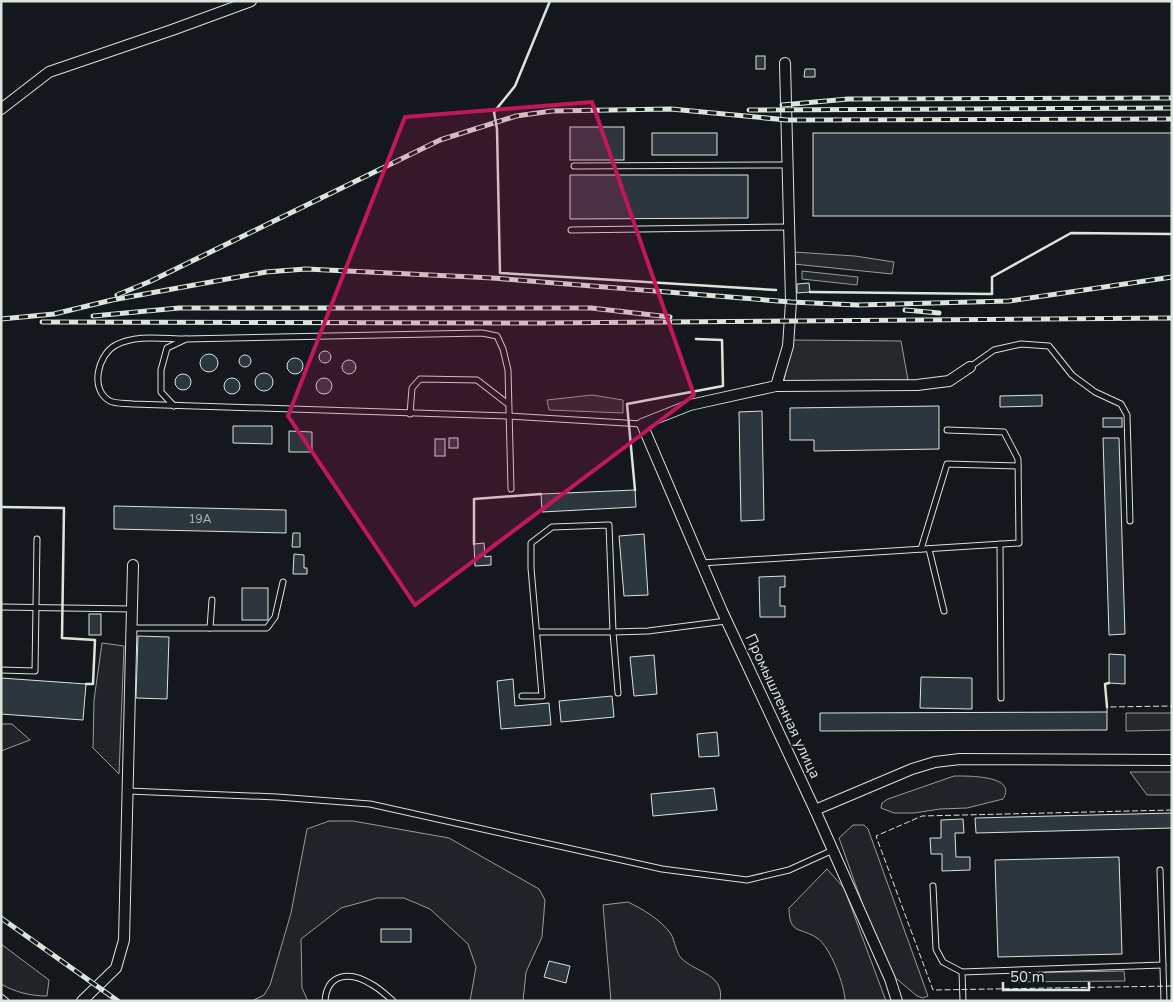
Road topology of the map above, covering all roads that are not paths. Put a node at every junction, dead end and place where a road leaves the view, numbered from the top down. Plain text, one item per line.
1 (251, 1) edge
2 (785, 63) dead end
3 (1, 109) edge
4 (788, 165) junction
5 (574, 166) dead end
6 (789, 227) junction
7 (572, 230) dead end
8 (186, 339) junction
9 (970, 367) joint
10 (776, 386) junction
11 (508, 404) junction
12 (174, 406) junction
13 (410, 414) junction
14 (508, 416) junction
15 (642, 424) junction
16 (947, 430) dead end
17 (1018, 466) junction
18 (511, 490) dead end
19 (1130, 521) dead end
20 (37, 539) dead end
21 (1000, 544) junction
22 (929, 548) junction
23 (921, 549) junction
24 (701, 563) junction
25 (133, 565) dead end
26 (283, 582) dead end
27 (212, 600) dead end
28 (1, 607) edge
29 (35, 608) junction
30 (132, 609) junction
31 (944, 611) dead end
32 (726, 621) junction
33 (132, 628) junction
34 (210, 628) junction
35 (537, 632) junction
36 (613, 632) junction
37 (1, 670) edge
38 (618, 692) dead end
39 (522, 696) dead end
40 (1001, 698) dead end
41 (1172, 760) edge
42 (128, 791) junction
43 (815, 810) junction
44 (833, 850) junction
45 (1160, 870) dead end
46 (933, 886) dead end
47 (1163, 965) junction
48 (962, 972) junction
49 (1, 997) edge
50 (6, 1001) edge
51 (82, 1001) edge
52 (324, 1001) edge
53 (393, 1001) edge
54 (897, 1001) edge
55 (963, 1001) edge
56 (1164, 1001) edge

1 - 3 street
2 - 4 street
4 - 5 lane
4 - 6 street
6 - 7 lane
6 - 10 street
8 - 11 lane
8 - 12 lane
8 - 12 lane
9 - 10 street
9 - 19 lane
10 - 15 street
11 - 13 lane
11 - 14 lane
12 - 13 lane
13 - 14 lane
14 - 15 lane
14 - 18 lane
15 - 24 street, Промышленная улица
16 - 17 lane
17 - 21 lane
17 - 23 lane
20 - 29 lane
21 - 22 lane
21 - 40 lane
22 - 23 lane
22 - 31 lane
23 - 24 lane
24 - 32 street, Промышленная улица
25 - 30 street
26 - 34 lane
27 - 34 lane
28 - 29 lane
29 - 30 lane
29 - 37 lane
30 - 33 street
32 - 36 lane
32 - 43 street, Промышленная улица
33 - 34 lane
33 - 42 street
35 - 36 lane
35 - 36 lane
35 - 39 lane
36 - 38 lane
41 - 43 street
42 - 44 lane
42 - 51 street
43 - 44 street, Промышленная улица
44 - 54 street, Промышленная улица
45 - 47 lane
46 - 48 lane
47 - 48 lane
47 - 56 lane
48 - 55 lane
49 - 50 lane
52 - 53 lane

